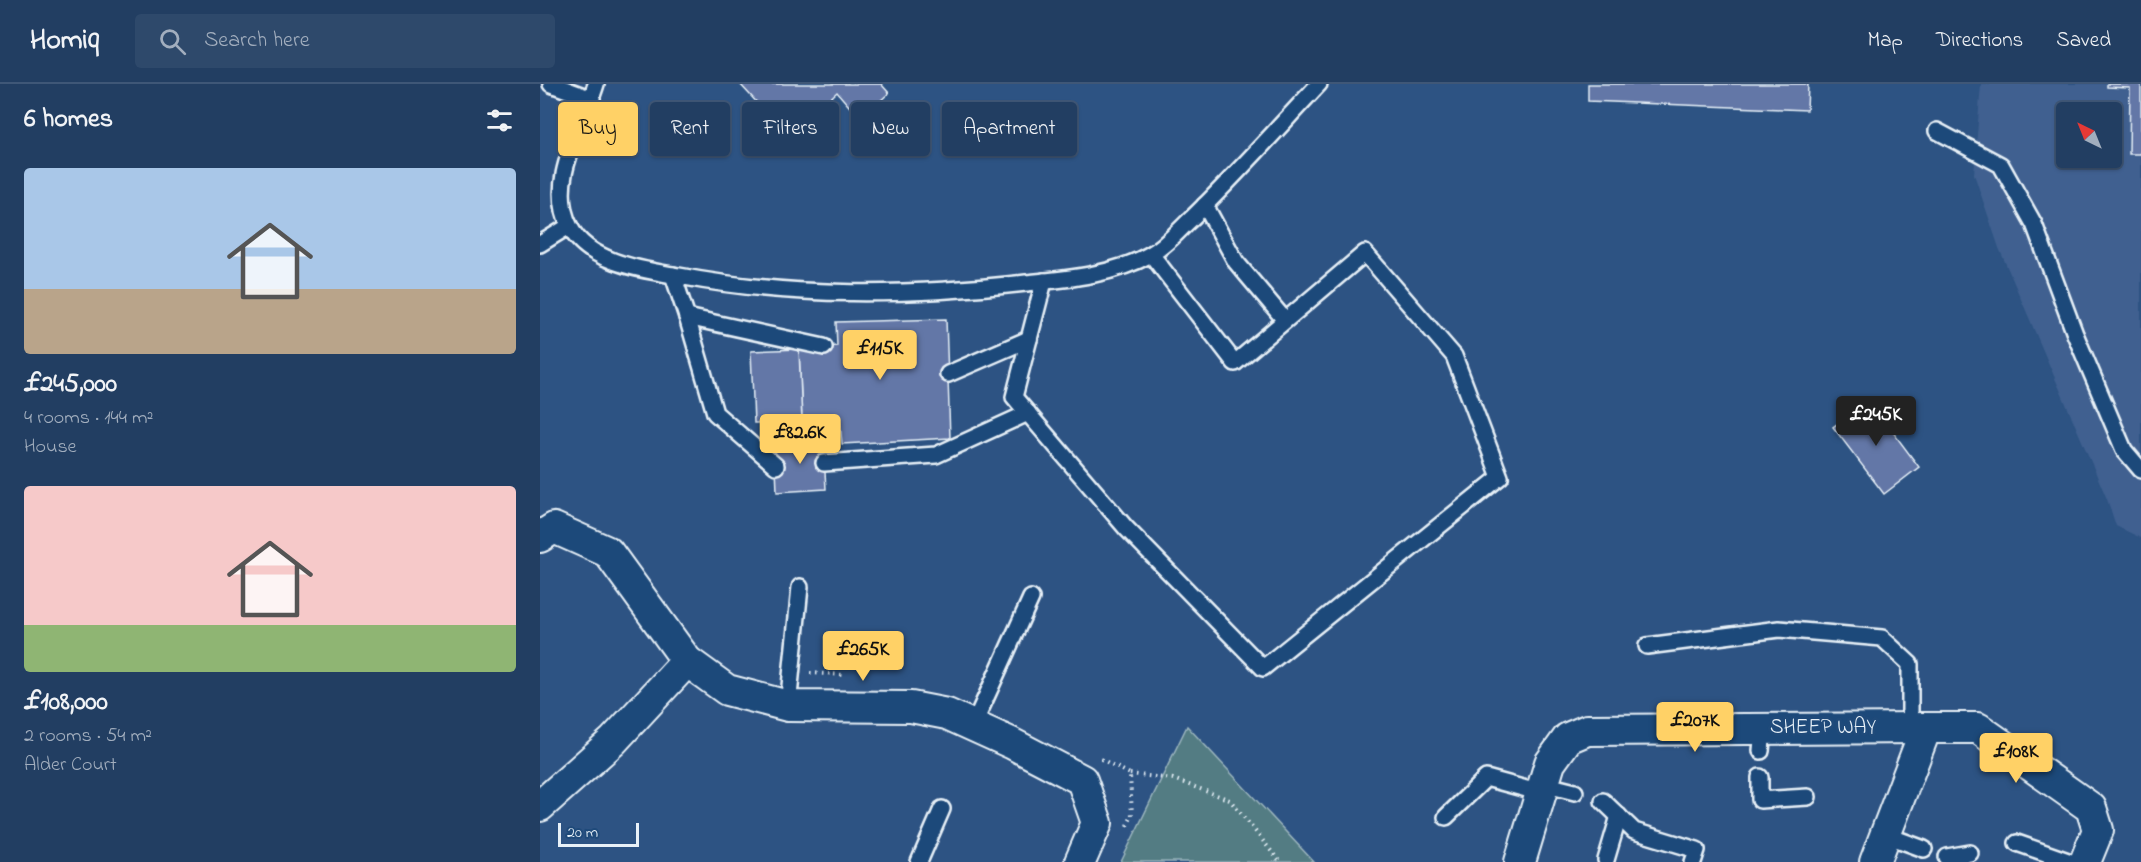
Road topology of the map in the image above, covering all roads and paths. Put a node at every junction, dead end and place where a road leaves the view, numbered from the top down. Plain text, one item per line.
1 (551, 84) edge
2 (1319, 84) edge
3 (594, 91) edge
4 (1937, 131) dead end
5 (1205, 205) junction
6 (569, 226) junction
7 (540, 244) edge
8 (1151, 254) junction
9 (673, 275) junction
10 (1044, 281) junction
11 (687, 317) junction
12 (1284, 320) junction
13 (1029, 339) junction
14 (824, 347) dead end
15 (948, 374) dead end
16 (1028, 413) junction
17 (824, 463) dead end
18 (776, 466) dead end
19 (2141, 470) edge
20 (540, 537) edge
21 (800, 586) dead end
22 (1030, 598) dead end
23 (1647, 646) dead end
24 (687, 661) junction
25 (788, 706) junction
26 (973, 726) junction
27 (1918, 728) junction
28 (1130, 774) dead end
29 (1760, 777) dead end
30 (1542, 788) junction
31 (1575, 792) dead end
32 (1808, 796) dead end
33 (1603, 801) dead end
34 (540, 806) edge
35 (942, 809) dead end
36 (1619, 816) junction
37 (1446, 817) dead end
38 (2017, 843) dead end
39 (1880, 849) edge
40 (1924, 849) dead end
41 (1970, 853) dead end
42 (1947, 857) dead end
43 (1606, 860) dead end
44 (919, 862) edge
45 (1080, 862) edge
46 (1280, 862) edge
47 (1520, 862) edge
48 (1693, 862) edge
49 (2071, 862) edge
50 (2085, 862) edge

1 - 3 lane
2 - 5 lane
3 - 6 lane
4 - 19 lane
5 - 8 lane
5 - 12 lane
6 - 7 lane
6 - 9 lane
8 - 10 lane
8 - 12 lane
9 - 10 lane
9 - 11 lane
10 - 13 lane
11 - 14 lane
11 - 18 lane
12 - 16 lane
13 - 15 lane
13 - 16 lane
16 - 17 lane
20 - 24 street
21 - 25 lane
22 - 26 lane
23 - 27 lane
24 - 25 street
24 - 34 street
25 - 26 street
26 - 45 street
27 - 30 street, SHEEP WAY
27 - 39 street
27 - 50 street, SHEEP WAY
28 - 46 path
29 - 32 lane
30 - 31 lane
30 - 37 lane
30 - 47 street, SHEEP WAY
33 - 36 lane
35 - 44 lane
36 - 43 lane
36 - 48 lane
38 - 49 lane
39 - 40 lane
41 - 42 lane

